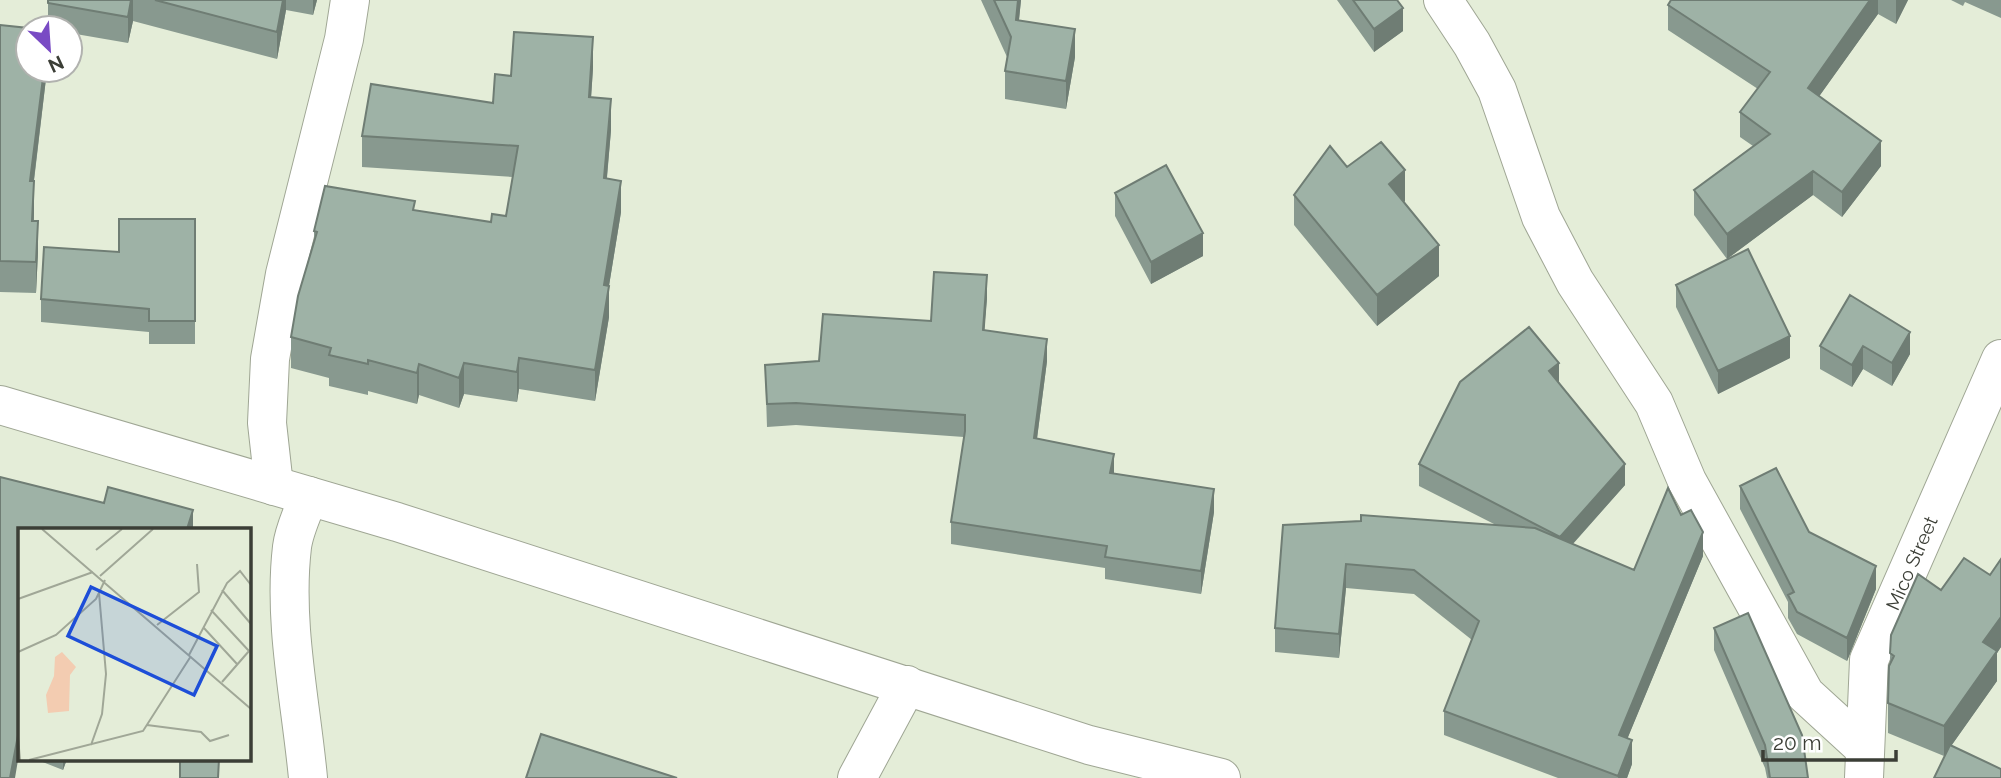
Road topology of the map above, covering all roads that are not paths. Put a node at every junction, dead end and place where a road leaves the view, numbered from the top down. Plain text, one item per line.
1 (350, 0) edge
2 (1443, 0) edge
3 (2001, 359) edge
4 (0, 405) edge
5 (292, 491) junction
6 (906, 685) junction
7 (1864, 763) edge
8 (308, 778) edge
9 (857, 778) edge
10 (1221, 778) edge

1 - 5 street
2 - 7 street
3 - 7 street, Mico Street
4 - 5 street
5 - 6 street
5 - 8 street
6 - 9 street
6 - 10 street

